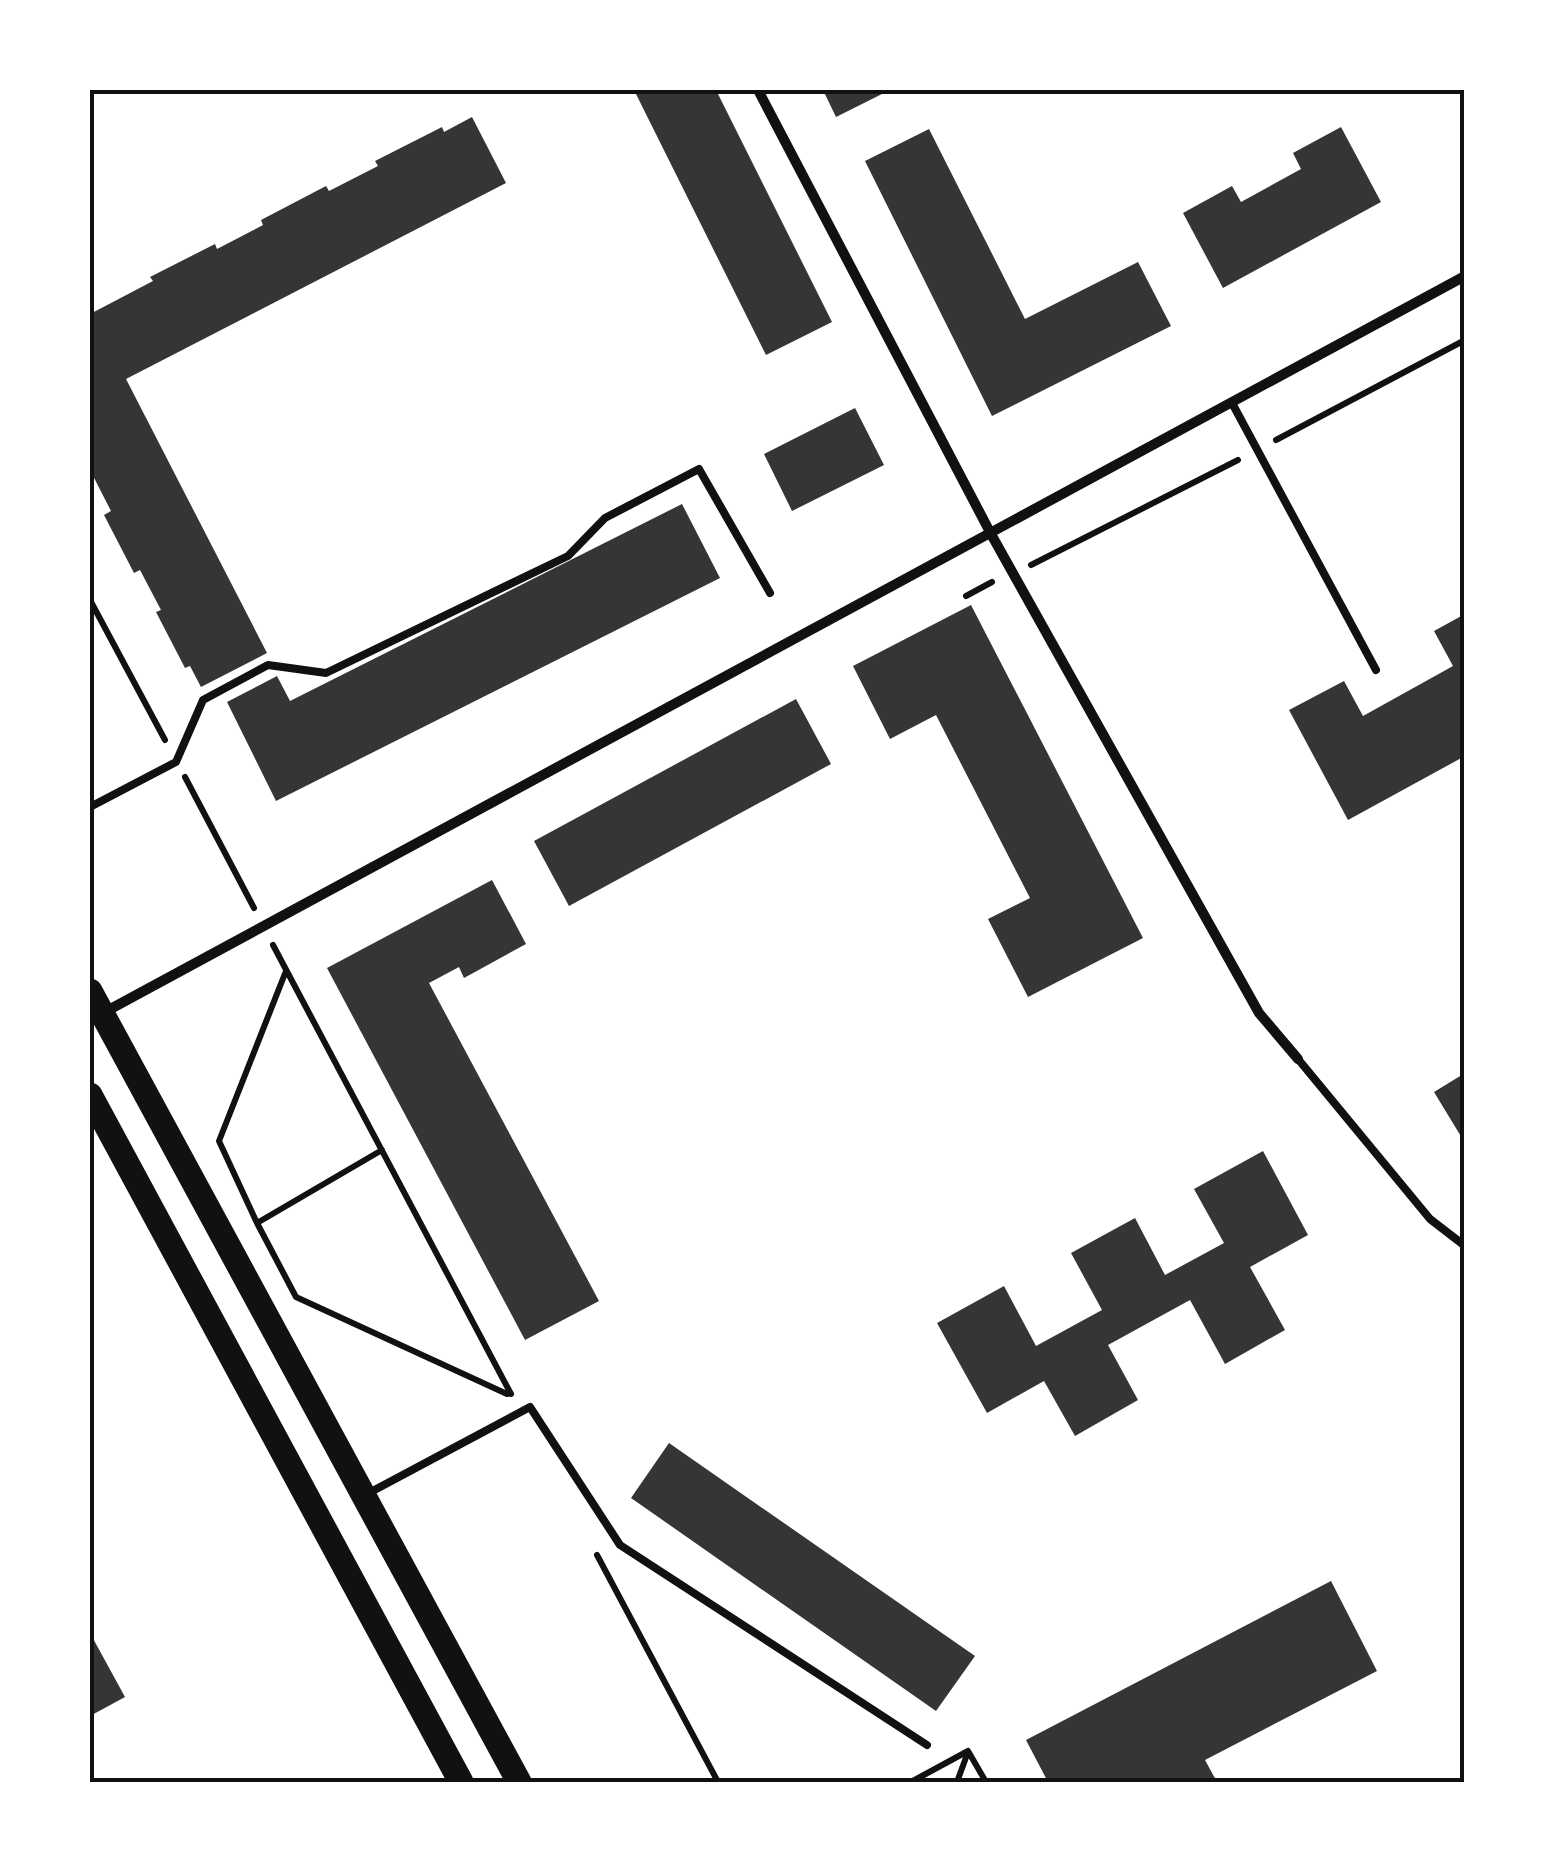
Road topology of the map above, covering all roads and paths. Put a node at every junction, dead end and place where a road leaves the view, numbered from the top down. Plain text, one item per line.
1 (758, 90) edge
2 (1465, 276) edge
3 (1232, 403) junction
4 (991, 534) junction
5 (770, 593) dead end
6 (90, 600) edge
7 (1376, 670) dead end
8 (176, 762) junction
9 (90, 806) edge
10 (262, 924) junction
11 (286, 971) junction
12 (94, 1008) edge
13 (1298, 1059) joint
14 (90, 1096) edge
15 (382, 1150) junction
16 (257, 1222) junction
17 (1465, 1246) edge
18 (363, 1496) junction
19 (596, 1553) dead end
20 (927, 1745) dead end
21 (968, 1751) junction
22 (461, 1782) edge
23 (519, 1782) edge
24 (718, 1782) edge
25 (911, 1782) edge
26 (957, 1782) edge
27 (986, 1782) edge

1 - 4 street
2 - 3 street
3 - 4 street
3 - 7 lane
4 - 10 street
4 - 13 street
5 - 8 lane
6 - 8 path
8 - 9 lane
8 - 10 path
10 - 11 path
10 - 12 street
11 - 15 path
11 - 16 path
12 - 18 main road
13 - 17 lane
14 - 22 main road
15 - 16 path
15 - 16 path
18 - 20 lane
18 - 23 main road
19 - 24 path
21 - 25 path
21 - 26 path
21 - 27 path

